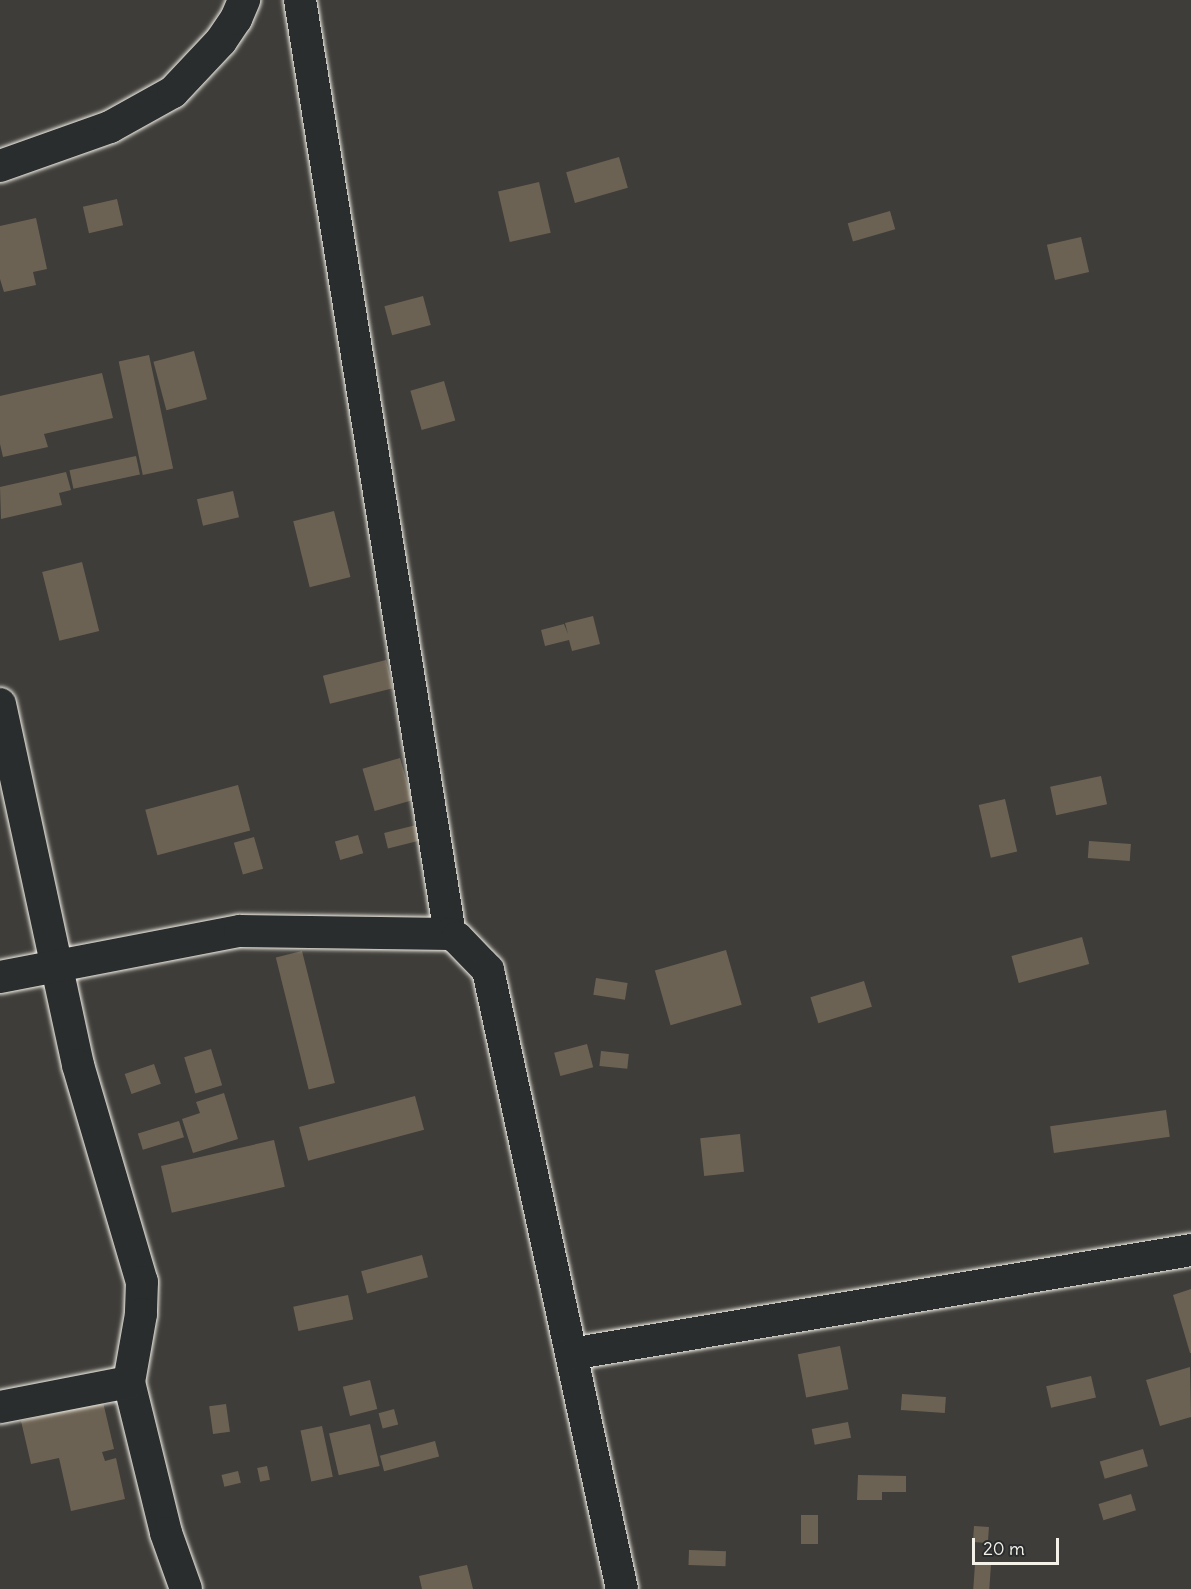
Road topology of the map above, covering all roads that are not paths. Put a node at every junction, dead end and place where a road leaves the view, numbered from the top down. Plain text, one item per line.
1 (244, 0) edge
2 (300, 0) edge
3 (0, 166) edge
4 (0, 704) edge
5 (450, 934) junction
6 (55, 964) junction
7 (0, 977) edge
8 (1191, 1250) edge
9 (571, 1353) junction
10 (129, 1382) junction
11 (0, 1407) edge
12 (186, 1589) edge
13 (622, 1589) edge

1 - 3 street
2 - 5 street
4 - 6 street
5 - 6 street
5 - 9 street
6 - 7 street
6 - 10 street
8 - 9 street
9 - 13 street
10 - 11 street
10 - 12 street

